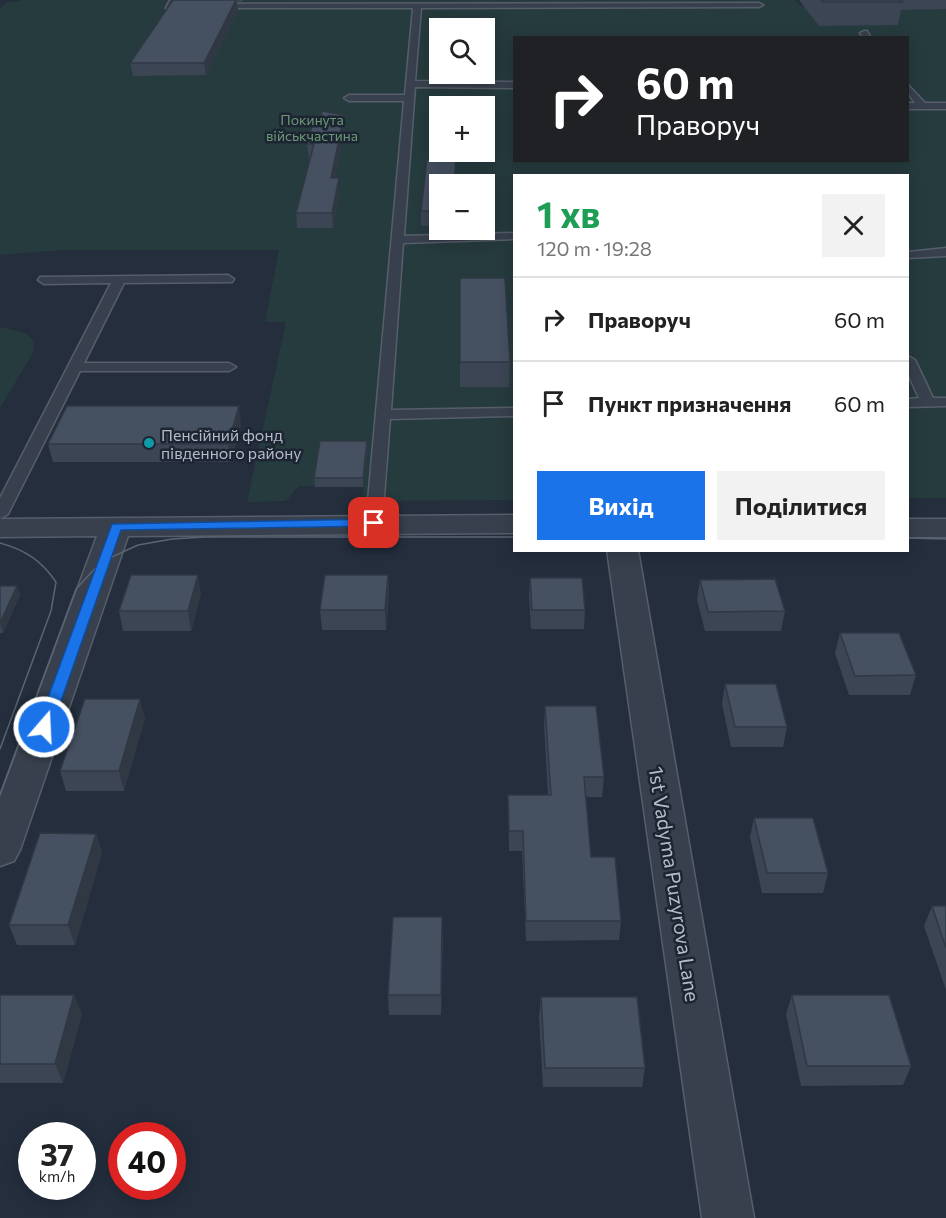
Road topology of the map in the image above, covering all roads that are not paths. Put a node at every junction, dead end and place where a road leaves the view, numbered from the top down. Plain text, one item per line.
1 (174, 0) edge
2 (759, 5) dead end
3 (417, 6) junction
4 (411, 84) junction
5 (513, 85) edge
6 (909, 89) edge
7 (349, 98) dead end
8 (410, 98) junction
9 (909, 106) edge
10 (922, 106) junction
11 (946, 106) edge
12 (513, 236) edge
13 (398, 240) junction
14 (946, 252) edge
15 (909, 255) edge
16 (228, 279) dead end
17 (44, 280) dead end
18 (119, 280) junction
19 (909, 362) edge
20 (75, 367) junction
21 (229, 367) dead end
22 (928, 402) junction
23 (946, 402) edge
24 (909, 403) edge
25 (513, 412) edge
26 (383, 415) junction
27 (0, 514) edge
28 (374, 523) junction
29 (513, 524) edge
30 (116, 527) junction
31 (0, 528) edge
32 (909, 528) edge
33 (946, 528) edge
34 (622, 552) edge
35 (0, 850) edge
36 (728, 1218) edge

1 - 3 lane
2 - 3 lane
3 - 4 lane
4 - 5 lane
4 - 8 lane
6 - 10 lane
7 - 8 lane
8 - 13 lane
9 - 10 lane
10 - 11 lane
12 - 13 lane
13 - 26 lane
14 - 15 lane
16 - 18 lane
17 - 18 lane
18 - 20 lane
19 - 22 lane
20 - 21 lane
20 - 27 lane
22 - 23 lane
22 - 24 lane
25 - 26 lane
26 - 28 lane
28 - 29 street
28 - 30 street
30 - 31 street
30 - 35 street
32 - 33 street
34 - 36 street, 1st Vadyma Puzyrova Lane

